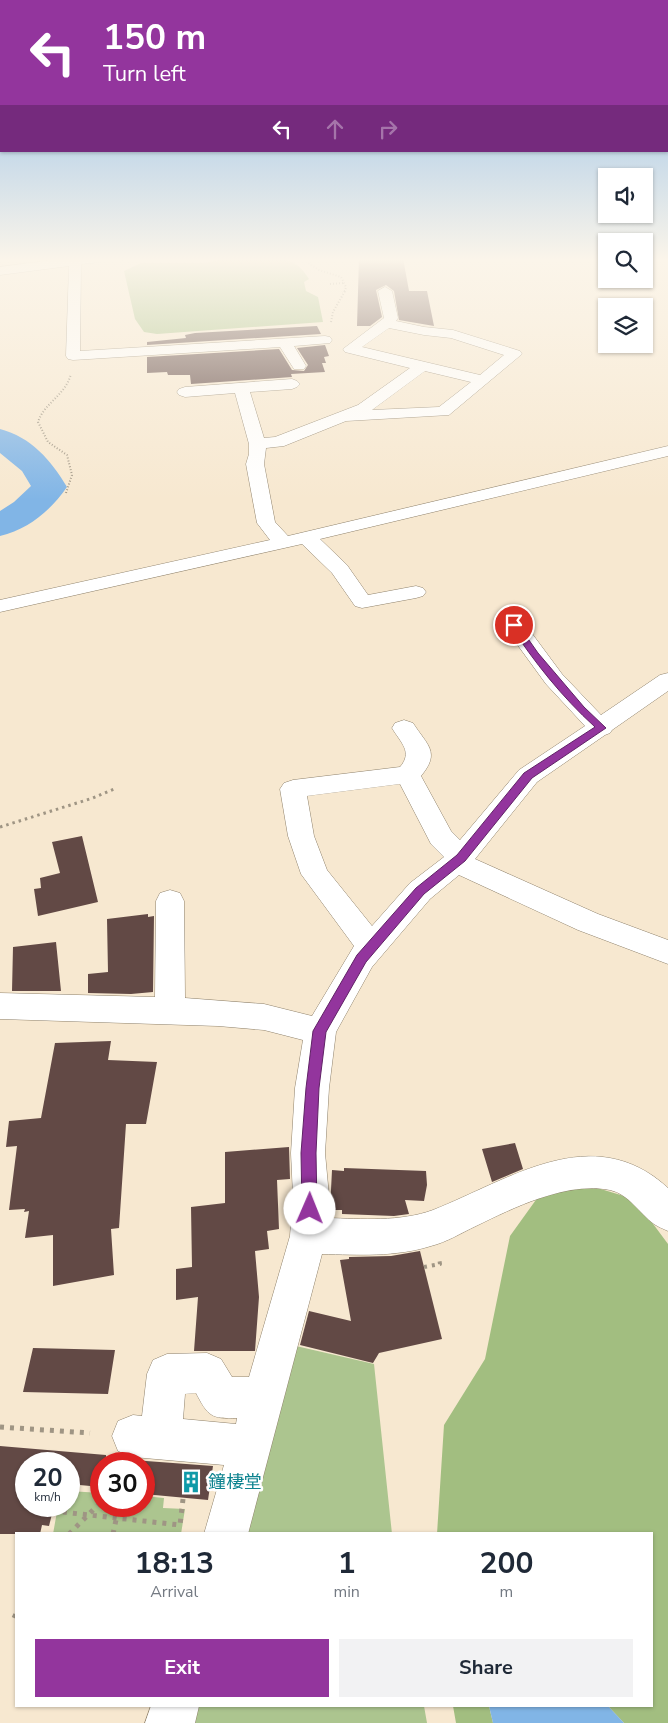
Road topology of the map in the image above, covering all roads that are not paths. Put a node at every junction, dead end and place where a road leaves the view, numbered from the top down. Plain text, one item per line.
1 (73, 338) edge
2 (365, 338) edge
3 (467, 338) edge
4 (325, 340) dead end
5 (285, 343) junction
6 (299, 366) dead end
7 (422, 366) junction
8 (181, 376) dead end
9 (482, 380) junction
10 (292, 384) dead end
11 (241, 388) junction
12 (344, 416) junction
13 (257, 444) junction
14 (668, 451) edge
15 (306, 537) junction
16 (283, 542) junction
17 (416, 592) dead end
18 (0, 606) edge
19 (514, 625) dead end
20 (668, 680) edge
21 (404, 728) dead end
22 (601, 728) junction
23 (408, 775) junction
24 (458, 860) junction
25 (170, 901) dead end
26 (372, 947) junction
27 (668, 952) edge
28 (0, 1006) edge
29 (170, 1010) junction
30 (320, 1031) junction
31 (668, 1213) edge
32 (308, 1236) junction
33 (265, 1397) junction
34 (251, 1446) junction
35 (227, 1532) edge
36 (175, 1707) edge
37 (170, 1723) edge

1 - 5 street
2 - 7 street
3 - 9 street
4 - 5 street
5 - 6 street
7 - 9 street
7 - 12 street
8 - 11 street
9 - 12 street
10 - 11 street
11 - 13 street
12 - 13 street
13 - 16 street
14 - 15 street
15 - 16 street
15 - 17 street
16 - 18 street
19 - 22 street
20 - 22 street
21 - 23 street
22 - 24 street
23 - 24 street
23 - 26 street
24 - 26 street
24 - 27 street
25 - 29 street
26 - 30 street
28 - 29 street
29 - 30 street
30 - 32 street
31 - 32 street
32 - 33 street
33 - 34 street
33 - 34 street
34 - 35 street
36 - 37 street

